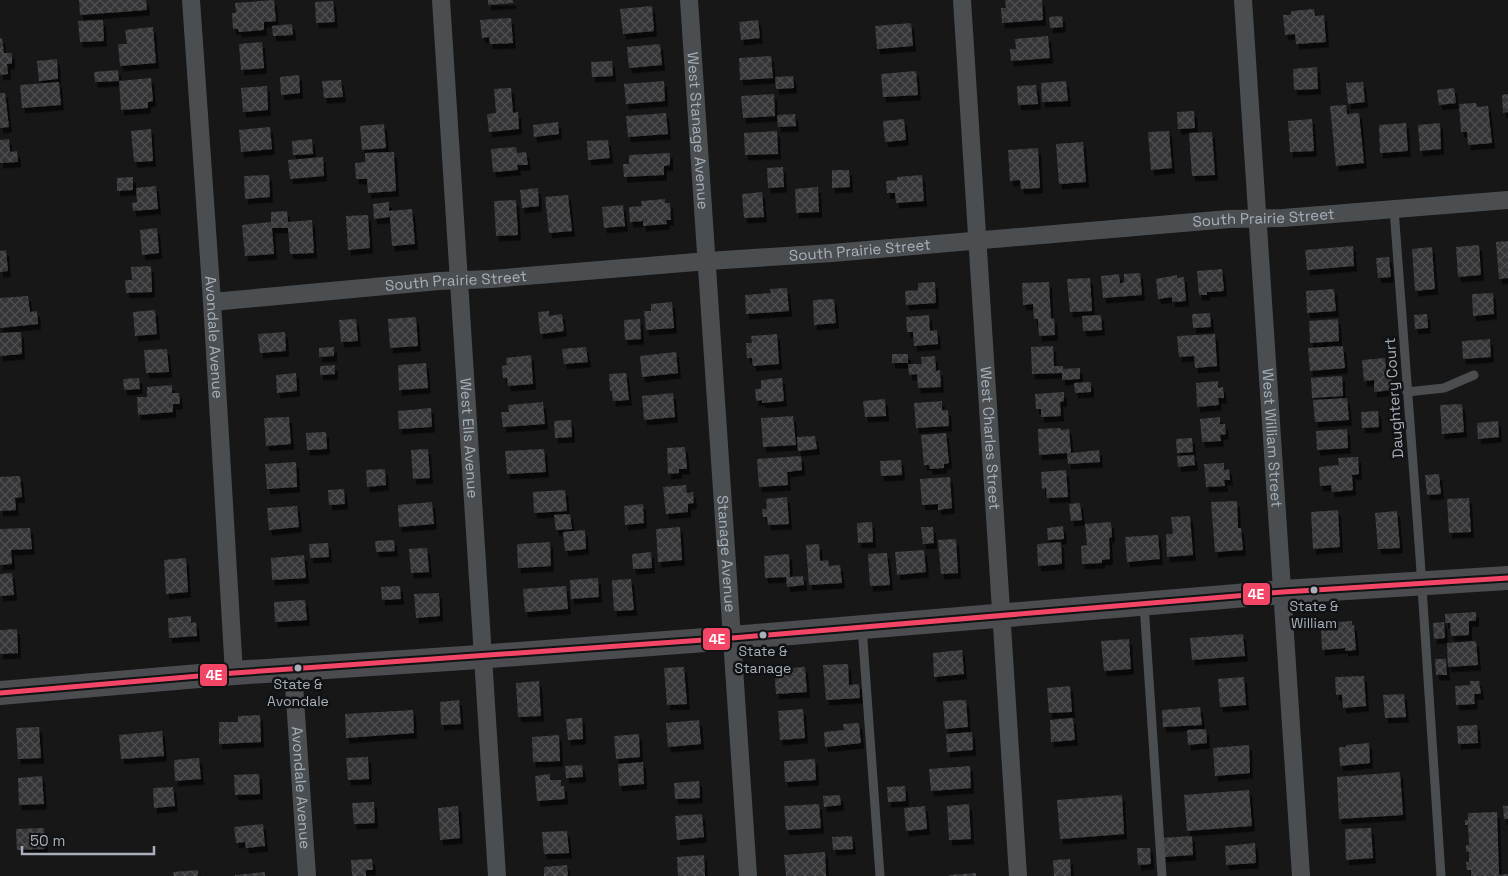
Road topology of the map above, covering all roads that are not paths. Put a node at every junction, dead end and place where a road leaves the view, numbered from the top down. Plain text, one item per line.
1 (191, 0) edge
2 (441, 0) edge
3 (689, 0) edge
4 (962, 0) edge
5 (1243, 0) edge
6 (1508, 200) edge
7 (1394, 209) junction
8 (1258, 218) junction
9 (977, 240) junction
10 (708, 261) junction
11 (459, 281) junction
12 (212, 302) junction
13 (1474, 375) dead end
14 (1407, 392) junction
15 (1508, 578) edge
16 (1422, 584) junction
17 (1283, 592) junction
18 (1144, 604) junction
19 (1002, 616) junction
20 (862, 627) junction
21 (732, 638) junction
22 (483, 657) junction
23 (293, 670) junction
24 (234, 672) junction
25 (0, 693) edge
26 (307, 876) edge
27 (498, 876) edge
28 (748, 876) edge
29 (880, 876) edge
30 (1018, 876) edge
31 (1162, 876) edge
32 (1302, 876) edge
33 (1441, 876) edge

1 - 12 street, Avondale Avenue
2 - 11 street, West Ells Avenue
3 - 10 street, West Stanage Avenue
4 - 9 street, West Charles Street
5 - 8 street, West William Street
6 - 7 street, South Prairie Street
7 - 8 street, South Prairie Street
7 - 14 lane, Daughtery Court
8 - 9 street, South Prairie Street
8 - 17 street, West William Street
9 - 10 street, South Prairie Street
9 - 19 street, West Charles Street
10 - 11 street, South Prairie Street
10 - 21 street, Stanage Avenue
11 - 12 street, South Prairie Street
11 - 22 street, West Ells Avenue
12 - 24 street, Avondale Avenue
13 - 14 lane
14 - 16 lane, Daughtery Court
15 - 16 main road
16 - 17 main road
16 - 33 lane, Daughtery Court
17 - 18 main road
17 - 32 street, West William Street
18 - 19 main road
18 - 31 lane
19 - 20 main road
19 - 30 street, West Charles Street
20 - 21 main road
20 - 29 lane
21 - 22 main road
21 - 28 street, Stanage Avenue
22 - 23 main road
22 - 27 street, West Ells Avenue
23 - 24 main road
23 - 26 street, Avondale Avenue
24 - 25 main road

